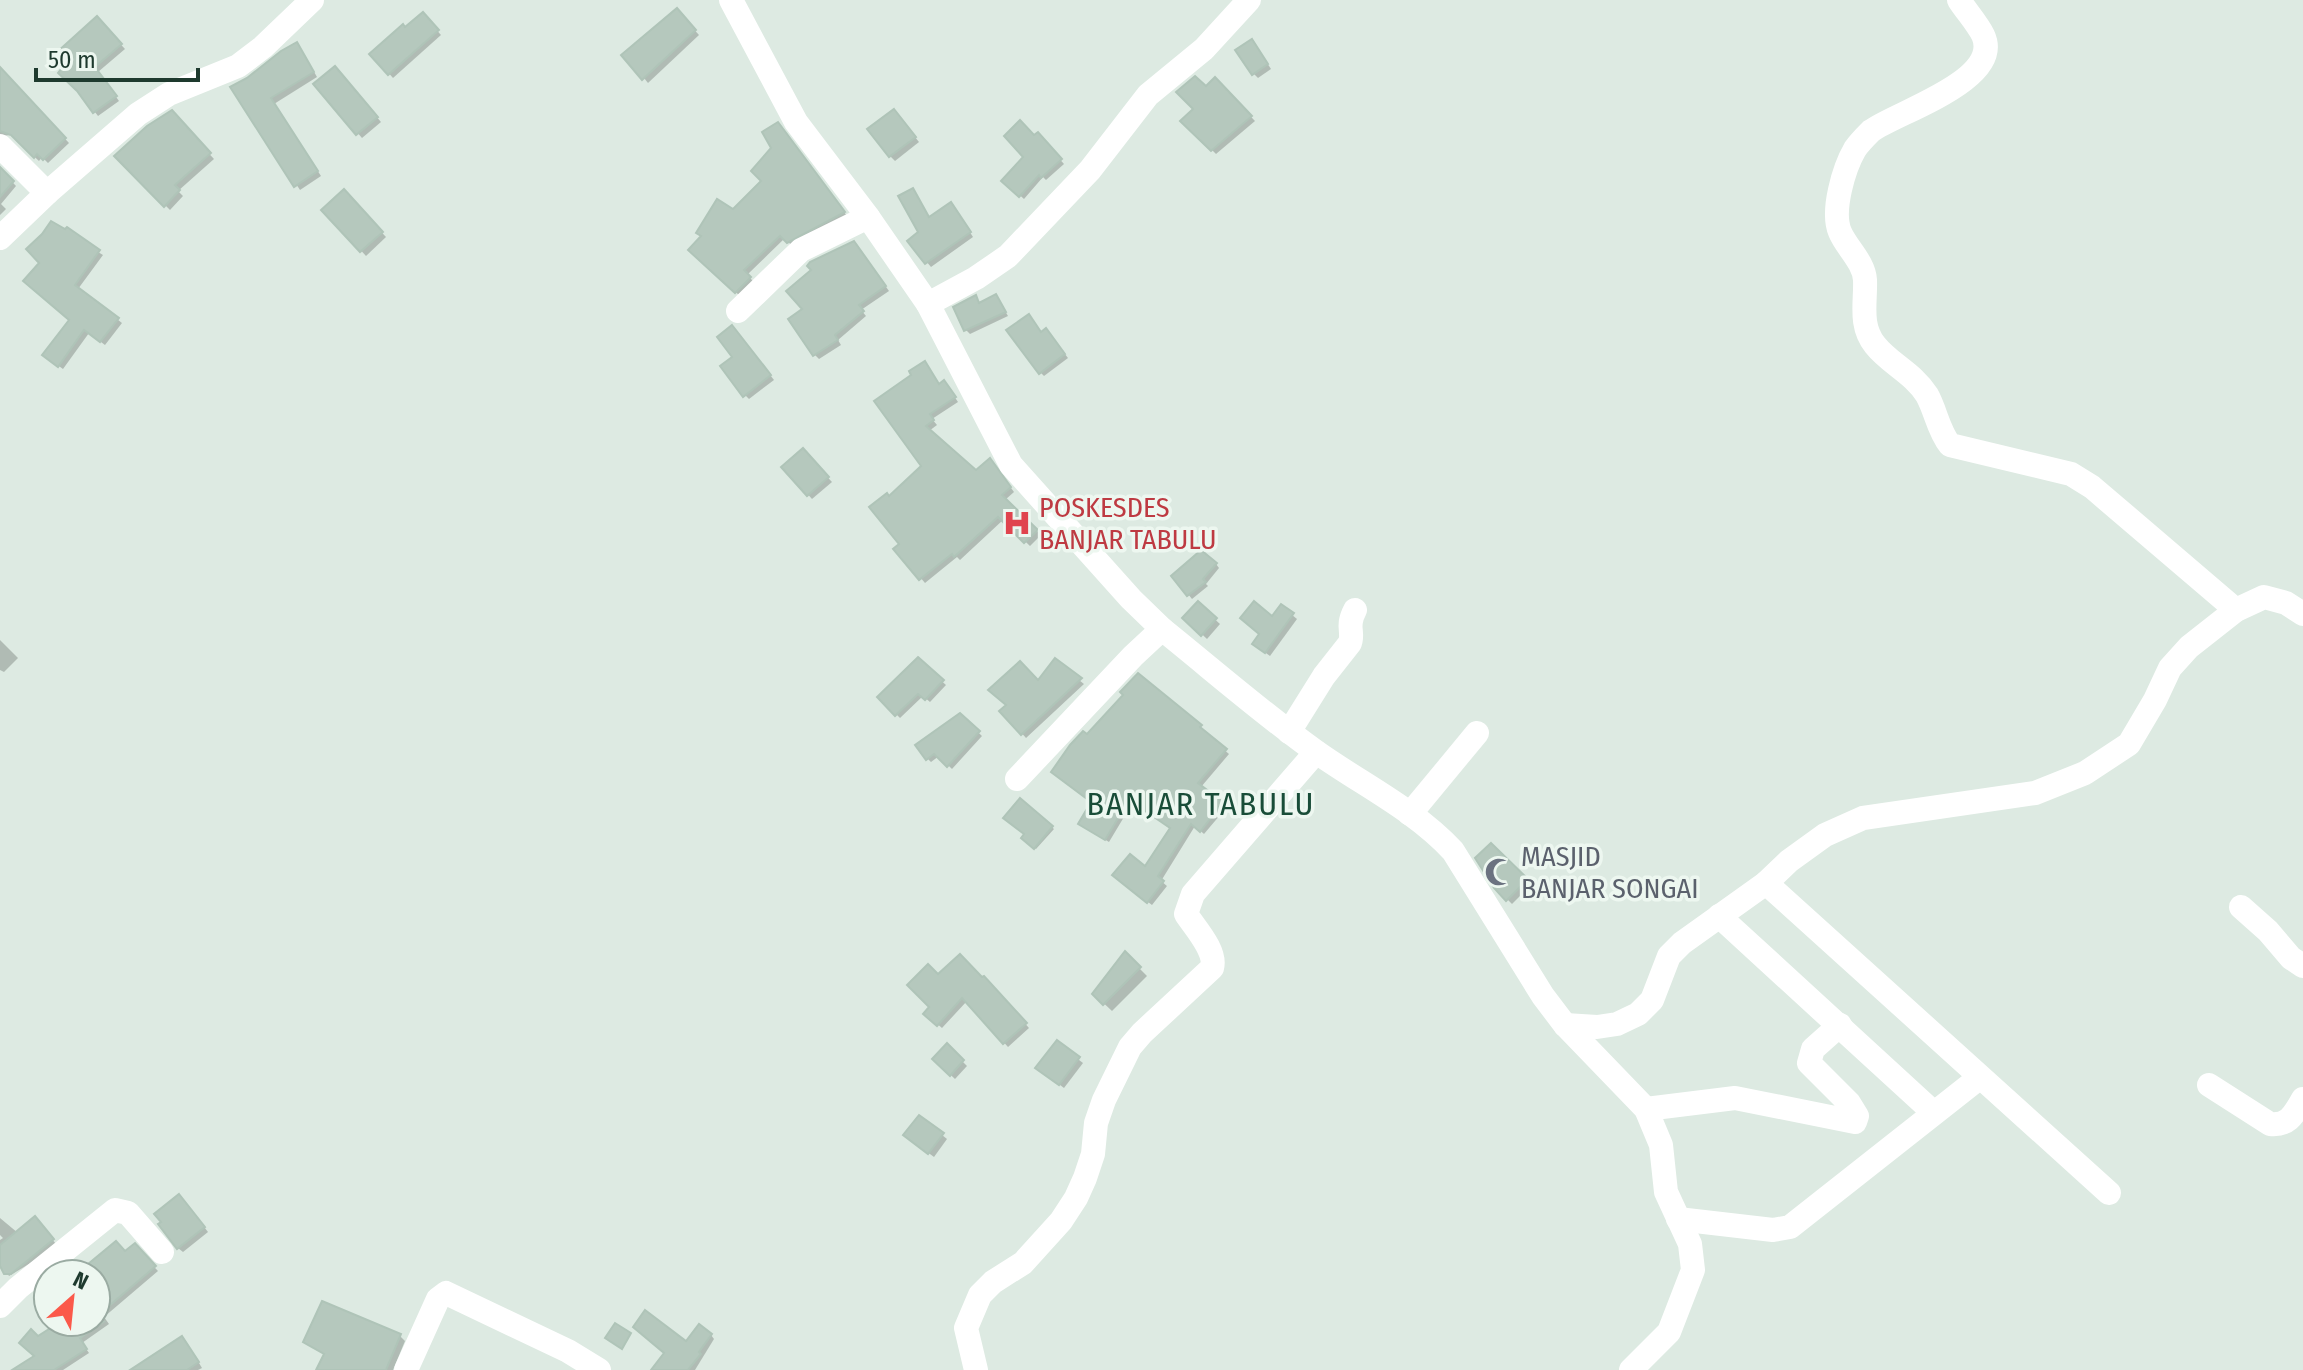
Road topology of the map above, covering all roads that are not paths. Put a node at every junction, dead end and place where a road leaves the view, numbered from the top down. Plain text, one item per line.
1 (731, 0) edge
2 (1249, 0) edge
3 (1959, 0) edge
4 (308, 1) edge
5 (0, 146) edge
6 (47, 193) junction
7 (868, 217) junction
8 (0, 238) edge
9 (928, 304) junction
10 (738, 311) dead end
11 (1355, 610) dead end
12 (2236, 610) junction
13 (2303, 614) edge
14 (1162, 629) junction
15 (1289, 732) junction
16 (1477, 733) dead end
17 (1316, 752) junction
18 (1017, 779) dead end
19 (1410, 814) junction
20 (1766, 883) junction
21 (2241, 907) dead end
22 (1719, 916) junction
23 (2303, 966) edge
24 (1565, 1025) junction
25 (1840, 1025) junction
26 (1979, 1078) junction
27 (2209, 1085) dead end
28 (2303, 1099) edge
29 (1646, 1109) junction
30 (1934, 1113) junction
31 (2109, 1193) dead end
32 (1678, 1219) junction
33 (162, 1252) dead end
34 (0, 1306) edge
35 (406, 1370) edge
36 (599, 1370) edge
37 (976, 1370) edge
38 (1631, 1370) edge

1 - 7 street
2 - 9 street
3 - 12 street
4 - 6 street
5 - 6 street
6 - 8 street
7 - 9 street
7 - 10 street
9 - 14 street
11 - 15 street
12 - 13 street
12 - 20 street
14 - 15 street
14 - 18 street
15 - 17 street
16 - 19 street
17 - 19 street
17 - 37 street
19 - 24 street
20 - 22 street
20 - 26 street
21 - 23 street
22 - 24 street
22 - 25 street
24 - 29 street
25 - 29 street
25 - 30 street
26 - 30 street
26 - 31 street
27 - 28 street
29 - 32 street
30 - 32 street
32 - 38 street
33 - 34 street
35 - 36 street

